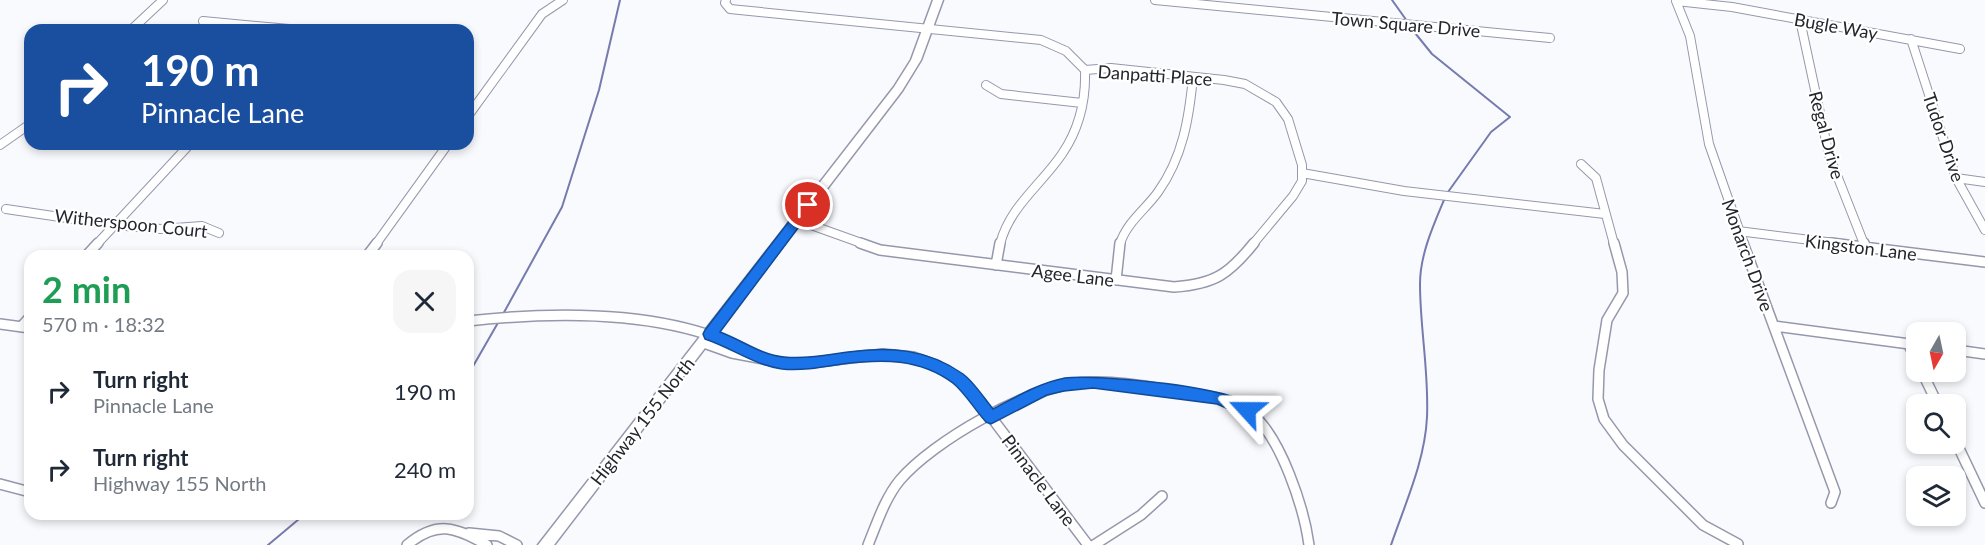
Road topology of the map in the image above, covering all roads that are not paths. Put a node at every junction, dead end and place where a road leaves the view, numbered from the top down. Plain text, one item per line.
1 (163, 0) edge
2 (563, 0) edge
3 (726, 0) edge
4 (938, 0) edge
5 (1155, 0) edge
6 (1676, 1) edge
7 (1800, 20) junction
8 (203, 21) dead end
9 (137, 24) edge
10 (234, 24) edge
11 (927, 27) junction
12 (1550, 38) dead end
13 (1911, 39) junction
14 (1960, 50) dead end
15 (1085, 70) junction
16 (1193, 76) junction
17 (986, 85) dead end
18 (1082, 103) junction
19 (474, 108) edge
20 (24, 128) edge
21 (0, 145) edge
22 (184, 150) edge
23 (444, 150) edge
24 (1581, 164) dead end
25 (1302, 173) junction
26 (1956, 178) junction
27 (1985, 182) edge
28 (6, 209) dead end
29 (1605, 214) junction
30 (797, 220) junction
31 (114, 225) junction
32 (1985, 230) edge
33 (1738, 231) junction
34 (219, 233) dead end
35 (1866, 248) junction
36 (91, 250) edge
37 (371, 250) edge
38 (1985, 262) edge
39 (996, 265) junction
40 (1116, 280) junction
41 (474, 320) edge
42 (0, 324) edge
43 (1774, 326) junction
44 (24, 328) edge
45 (707, 339) junction
46 (1906, 344) edge
47 (1966, 351) edge
48 (1985, 354) edge
49 (991, 417) junction
50 (1962, 454) edge
51 (0, 484) edge
52 (24, 490) edge
53 (1162, 496) dead end
54 (1831, 503) dead end
55 (1985, 503) edge
56 (466, 533) junction
57 (1738, 544) edge
58 (407, 545) edge
59 (487, 545) edge
60 (517, 545) edge
61 (545, 545) edge
62 (868, 545) edge
63 (1088, 545) edge
64 (1094, 545) edge
65 (1309, 545) edge

1 - 9 street
2 - 19 street
3 - 11 street, Danpatti Place
4 - 11 main road, Highway 155 North
5 - 12 street, Town Square Drive
6 - 7 street, Bugle Way
6 - 33 street, Monarch Drive
7 - 13 street, Bugle Way
7 - 35 street, Regal Drive
8 - 10 street
11 - 15 street, Danpatti Place
11 - 30 main road, Highway 155 North
13 - 14 street, Bugle Way
13 - 26 street, Tudor Drive
15 - 16 street, Danpatti Place
15 - 18 street
16 - 25 street, Danpatti Place
16 - 40 street
17 - 18 street
18 - 39 street
20 - 21 street
22 - 31 street
23 - 37 street
24 - 29 street
25 - 29 street
25 - 40 street, Agee Lane
26 - 27 street
26 - 32 street, Tudor Drive
28 - 31 street, Witherspoon Court
29 - 57 street
30 - 39 street, Agee Lane
30 - 45 main road, Highway 155 North
31 - 34 street, Witherspoon Court
31 - 36 street
33 - 35 street, Kingston Lane
33 - 43 street, Monarch Drive
35 - 38 street, Kingston Lane
39 - 40 street, Agee Lane
41 - 45 street, Pinnacle Lane
42 - 44 street
43 - 46 street
43 - 54 street, Monarch Drive
45 - 49 street, Pinnacle Lane
45 - 61 main road, Highway 155 North
47 - 48 street
49 - 62 street
49 - 63 street, Pinnacle Lane
49 - 65 street
50 - 55 street
51 - 52 street
53 - 64 street
56 - 58 street
56 - 59 street
56 - 60 street

